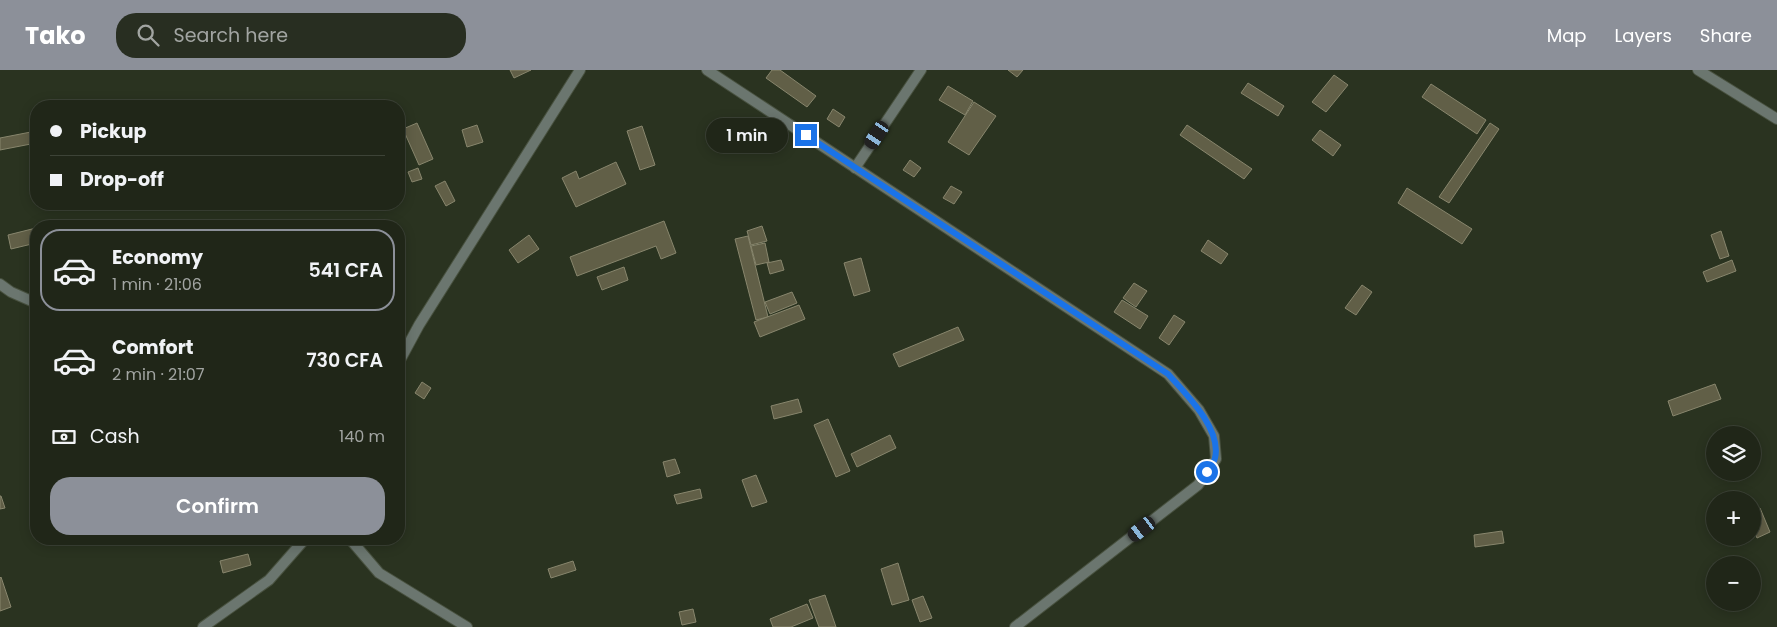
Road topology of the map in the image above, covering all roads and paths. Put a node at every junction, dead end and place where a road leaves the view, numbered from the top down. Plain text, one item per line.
1 (580, 70) edge
2 (707, 70) edge
3 (921, 70) edge
4 (1698, 70) edge
5 (1777, 119) edge
6 (855, 168) junction
7 (0, 284) edge
8 (30, 300) edge
9 (405, 351) edge
10 (300, 545) edge
11 (355, 545) edge
12 (202, 627) edge
13 (467, 627) edge
14 (1015, 627) edge

1 - 9 street
2 - 6 street
3 - 6 street
4 - 5 street
6 - 14 street
7 - 8 street
10 - 12 street
11 - 13 street

